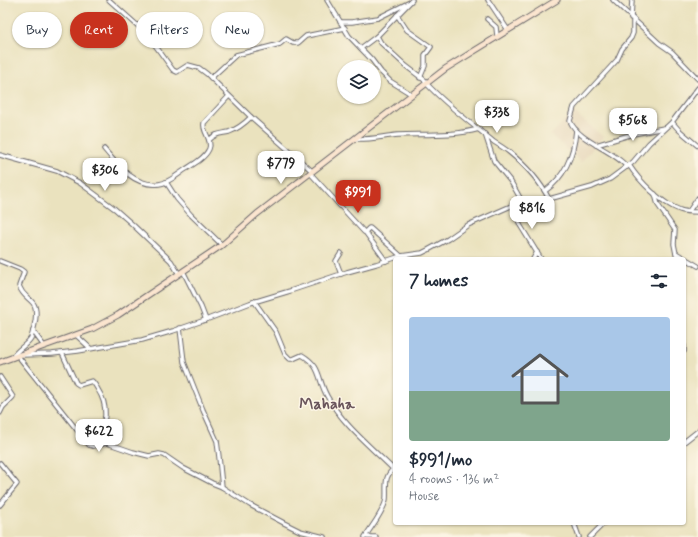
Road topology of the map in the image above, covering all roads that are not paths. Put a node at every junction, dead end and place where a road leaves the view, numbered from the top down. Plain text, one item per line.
1 (109, 0) edge
2 (327, 0) edge
3 (412, 0) edge
4 (488, 0) edge
5 (557, 0) edge
6 (613, 0) edge
7 (632, 0) edge
8 (408, 4) junction
9 (397, 15) junction
10 (632, 18) junction
11 (487, 19) dead end
12 (340, 22) junction
13 (345, 28) junction
14 (508, 30) junction
15 (376, 36) junction
16 (497, 36) junction
17 (361, 48) junction
18 (211, 78) junction
19 (420, 78) junction
20 (698, 79) edge
21 (427, 82) junction
22 (698, 88) edge
23 (412, 94) junction
24 (229, 96) junction
25 (251, 117) junction
26 (672, 122) junction
27 (666, 127) junction
28 (479, 129) junction
29 (576, 130) junction
30 (485, 134) junction
31 (354, 139) junction
32 (209, 140) junction
33 (596, 145) junction
34 (698, 146) edge
35 (104, 149) dead end
36 (0, 155) edge
37 (628, 166) junction
38 (311, 172) junction
39 (166, 182) junction
40 (545, 191) junction
41 (655, 194) junction
42 (549, 198) junction
43 (698, 198) edge
44 (523, 203) junction
45 (513, 206) junction
46 (689, 211) junction
47 (698, 212) edge
48 (365, 232) junction
49 (222, 245) junction
50 (537, 252) junction
51 (341, 253) dead end
52 (676, 253) junction
53 (409, 255) joint
54 (401, 256) junction
55 (398, 257) edge
56 (534, 257) edge
57 (540, 257) edge
58 (677, 257) edge
59 (683, 257) edge
60 (393, 259) edge
61 (686, 259) edge
62 (0, 261) edge
63 (386, 261) junction
64 (698, 266) edge
65 (181, 272) junction
66 (341, 274) junction
67 (254, 301) junction
68 (206, 320) junction
69 (180, 328) junction
70 (33, 331) junction
71 (76, 335) junction
72 (44, 346) junction
73 (90, 348) junction
74 (62, 353) junction
75 (17, 356) junction
76 (0, 363) edge
77 (0, 377) edge
78 (0, 413) edge
79 (698, 430) edge
80 (686, 440) edge
81 (94, 446) junction
82 (0, 463) edge
83 (393, 468) edge
84 (393, 470) edge
85 (222, 487) junction
86 (0, 505) edge
87 (575, 525) edge
88 (602, 525) edge
89 (324, 537) edge
90 (366, 537) edge
91 (376, 537) edge
92 (579, 537) edge
93 (590, 537) edge

1 - 18 street
2 - 12 street
3 - 8 street
4 - 14 street
5 - 14 main road
6 - 10 street
7 - 10 street
8 - 9 street
8 - 12 street
9 - 15 street
9 - 19 street
10 - 20 street
10 - 29 street
11 - 16 street
12 - 13 street
13 - 17 street
13 - 18 street
14 - 16 main road
15 - 17 street
15 - 19 street
16 - 21 main road
17 - 23 street
18 - 24 street
19 - 21 street
21 - 23 main road
21 - 28 street
22 - 26 street
23 - 31 main road
24 - 25 street
24 - 32 street
25 - 32 street
25 - 38 street
26 - 27 street
26 - 34 street
27 - 33 street
27 - 37 street
28 - 30 street
28 - 31 street
29 - 33 street
29 - 40 street
30 - 40 street
30 - 44 street
31 - 38 main road
32 - 39 street
33 - 37 street
35 - 39 street
36 - 65 street
37 - 41 street
37 - 42 street
38 - 48 street
38 - 49 main road
39 - 49 street
40 - 42 street
41 - 46 street
41 - 52 street
42 - 44 street
43 - 46 street
44 - 45 street
45 - 50 street
45 - 53 street
46 - 47 street
48 - 54 street
48 - 63 street
49 - 65 main road
50 - 56 street
50 - 57 street
51 - 66 street
52 - 58 street
52 - 59 street
53 - 54 street
54 - 55 street
60 - 63 street
61 - 64 street
62 - 70 street
63 - 66 street
65 - 68 street
65 - 71 main road
66 - 67 street
67 - 68 street
67 - 83 street
68 - 69 street
69 - 73 street
69 - 85 street
70 - 72 street
70 - 75 street
71 - 72 main road
71 - 73 street
72 - 75 main road
73 - 74 street
74 - 75 street
74 - 81 street
75 - 76 main road
75 - 81 street
77 - 78 street
79 - 80 street
81 - 85 street
82 - 86 street
84 - 90 street
85 - 89 street
87 - 92 street
88 - 93 street
90 - 91 street

